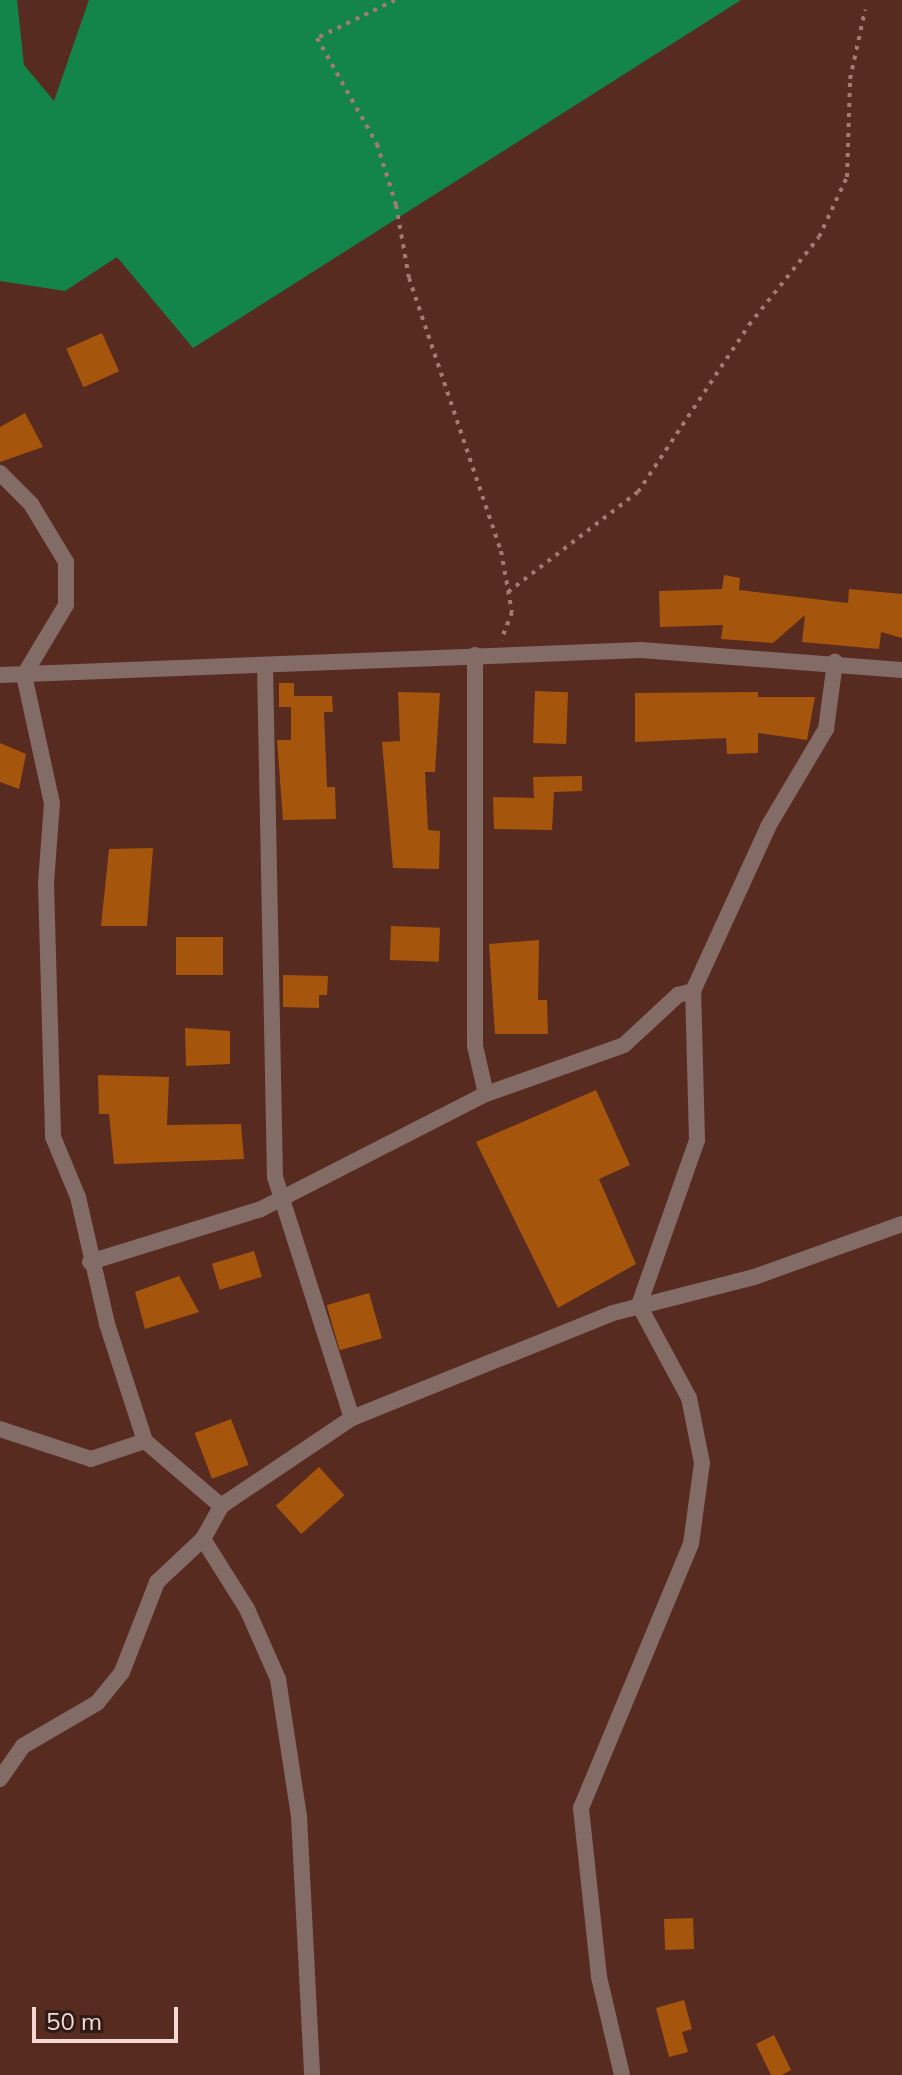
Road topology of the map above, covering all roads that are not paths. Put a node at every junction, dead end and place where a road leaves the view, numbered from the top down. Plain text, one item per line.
1 (0, 473) edge
2 (475, 655) junction
3 (835, 662) junction
4 (265, 666) junction
5 (902, 670) edge
6 (0, 675) edge
7 (24, 675) junction
8 (693, 991) junction
9 (486, 1094) junction
10 (279, 1199) junction
11 (902, 1224) edge
12 (90, 1262) junction
13 (639, 1305) junction
14 (352, 1418) junction
15 (0, 1429) edge
16 (145, 1441) junction
17 (221, 1506) junction
18 (203, 1539) junction
19 (0, 1779) edge
20 (312, 2075) edge
21 (622, 2075) edge

1 - 7 street
2 - 3 street
2 - 4 street
2 - 9 street
3 - 5 street
3 - 8 street
4 - 7 street
4 - 10 street
6 - 7 street
7 - 12 street
8 - 9 street
8 - 13 street
9 - 10 street
10 - 12 street
10 - 14 street
11 - 13 street
12 - 16 street
13 - 14 street
13 - 21 street
14 - 17 street
15 - 16 street
16 - 17 street
17 - 18 street
18 - 19 street
18 - 20 street

